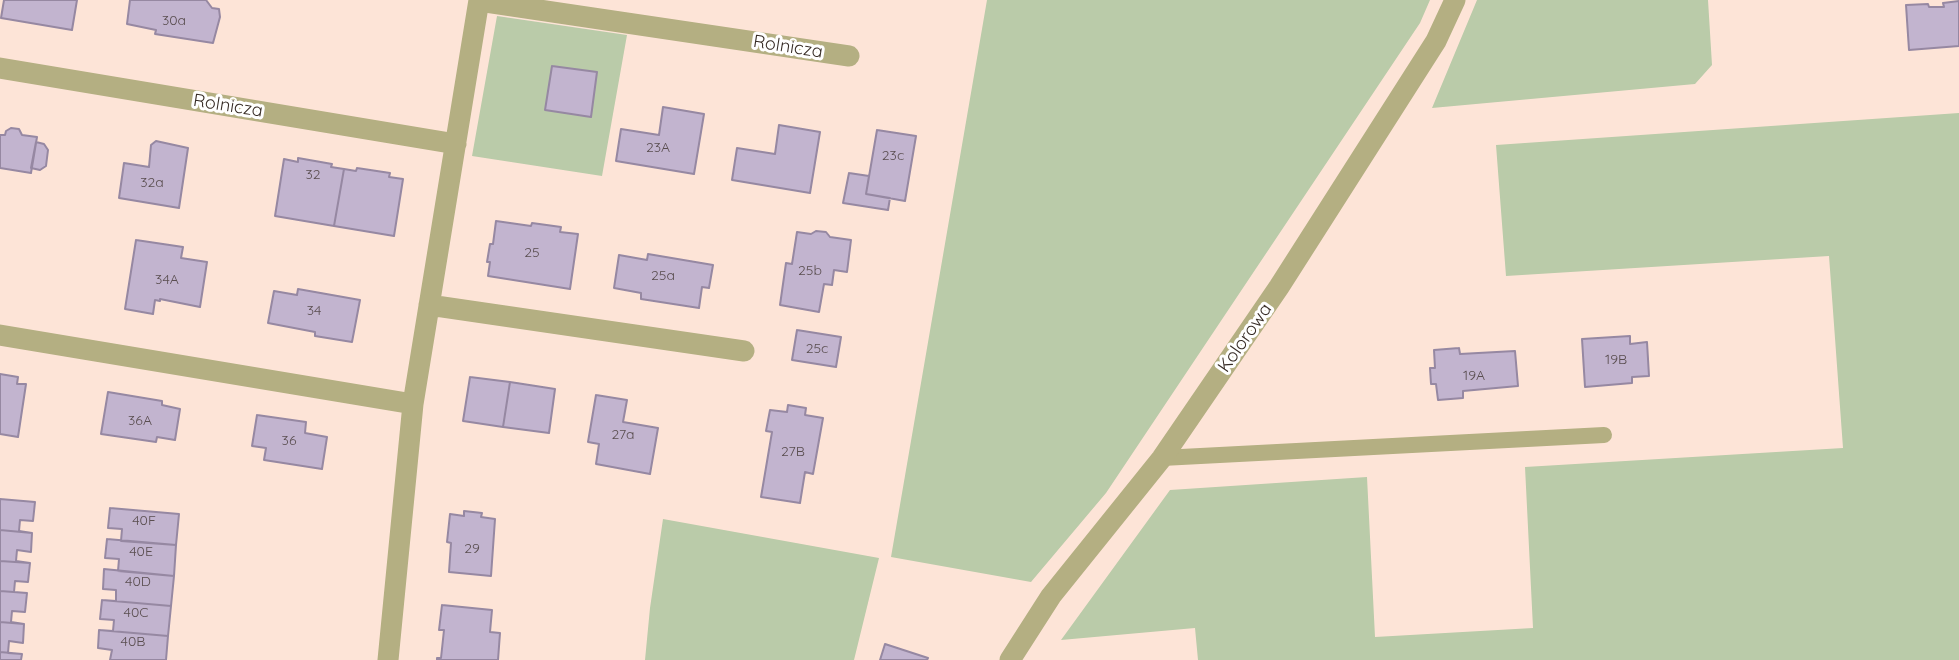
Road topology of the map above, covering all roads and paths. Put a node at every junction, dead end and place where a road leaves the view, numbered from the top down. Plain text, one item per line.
1 (479, 0) edge
2 (1455, 0) edge
3 (849, 56) dead end
4 (0, 68) edge
5 (456, 144) junction
6 (429, 304) junction
7 (0, 335) edge
8 (744, 351) dead end
9 (413, 404) junction
10 (1604, 435) dead end
11 (1162, 458) junction
12 (388, 660) edge
13 (1010, 660) edge

1 - 3 street, Rolnicza
1 - 5 street, Rolnicza
2 - 11 street, Kolorowa
4 - 5 street, Rolnicza
5 - 6 street, Rolnicza
6 - 8 street
6 - 9 street, Rolnicza
7 - 9 street
9 - 12 street, Rolnicza
10 - 11 lane
11 - 13 street, Kolorowa

